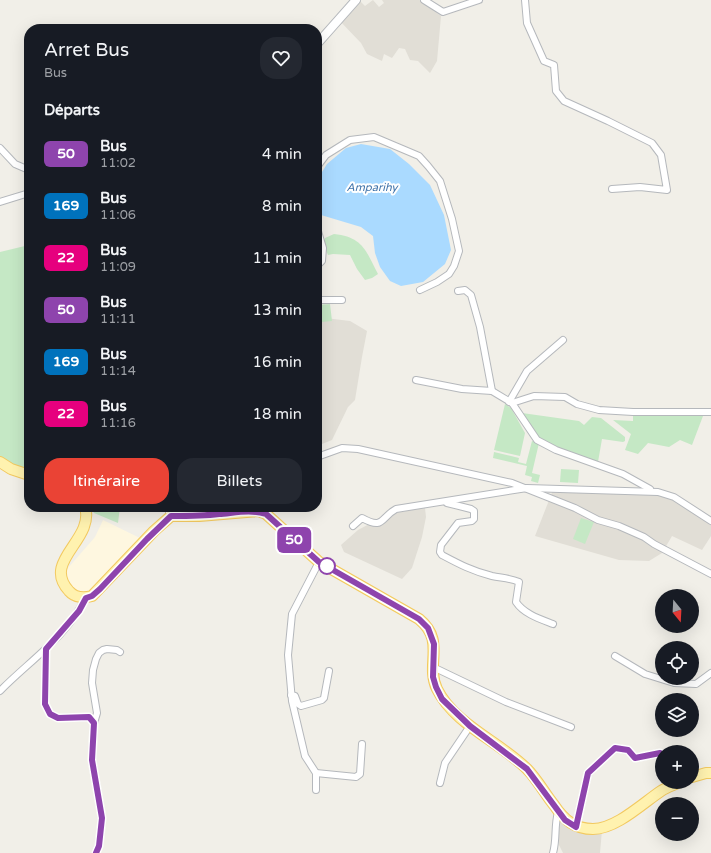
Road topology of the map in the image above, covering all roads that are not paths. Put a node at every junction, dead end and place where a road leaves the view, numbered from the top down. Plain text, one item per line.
1 (356, 0) edge
2 (424, 0) edge
3 (479, 0) edge
4 (525, 0) edge
5 (322, 38) edge
6 (0, 148) edge
7 (322, 160) edge
8 (24, 168) edge
9 (612, 189) dead end
10 (24, 195) edge
11 (0, 202) edge
12 (322, 245) edge
13 (322, 261) edge
14 (420, 290) dead end
15 (458, 291) dead end
16 (322, 300) edge
17 (342, 300) dead end
18 (563, 340) dead end
19 (416, 380) dead end
20 (492, 392) junction
21 (510, 402) junction
22 (711, 412) edge
23 (322, 455) edge
24 (0, 462) edge
25 (24, 473) edge
26 (527, 488) junction
27 (652, 490) junction
28 (443, 502) junction
29 (86, 512) edge
30 (169, 512) edge
31 (240, 512) edge
32 (262, 512) edge
33 (711, 522) edge
34 (353, 526) dead end
35 (319, 562) junction
36 (711, 574) edge
37 (86, 598) junction
38 (553, 624) dead end
39 (46, 649) junction
40 (120, 652) dead end
41 (615, 656) dead end
42 (433, 667) junction
43 (329, 670) dead end
44 (711, 673) edge
45 (0, 691) edge
46 (291, 694) junction
47 (94, 723) junction
48 (470, 726) junction
49 (570, 727) dead end
50 (362, 744) dead end
51 (655, 754) edge
52 (316, 773) junction
53 (711, 773) edge
54 (699, 775) edge
55 (440, 783) dead end
56 (664, 789) edge
57 (316, 790) dead end
58 (558, 812) junction
59 (576, 827) junction
60 (96, 853) edge
61 (553, 853) edge

1 - 5 street
2 - 3 street
4 - 9 street
6 - 8 street
7 - 14 street
10 - 11 street
12 - 13 street
15 - 20 street
16 - 17 street
18 - 21 street
19 - 20 street
20 - 21 street
21 - 22 street
21 - 27 street
23 - 26 street
24 - 25 main road
26 - 27 street
26 - 28 street
26 - 36 street
27 - 33 street
28 - 34 street
28 - 38 street
29 - 37 main road
30 - 31 main road
30 - 37 main road
32 - 35 main road
35 - 42 main road
35 - 46 street
37 - 39 street
39 - 45 street
39 - 47 street
40 - 47 street
41 - 44 street
42 - 48 main road
42 - 49 street
43 - 46 street
46 - 52 street
47 - 60 street
48 - 55 street
48 - 58 main road
50 - 52 street
51 - 59 street
52 - 57 street
53 - 54 main road
56 - 59 main road
58 - 59 main road
58 - 61 street

